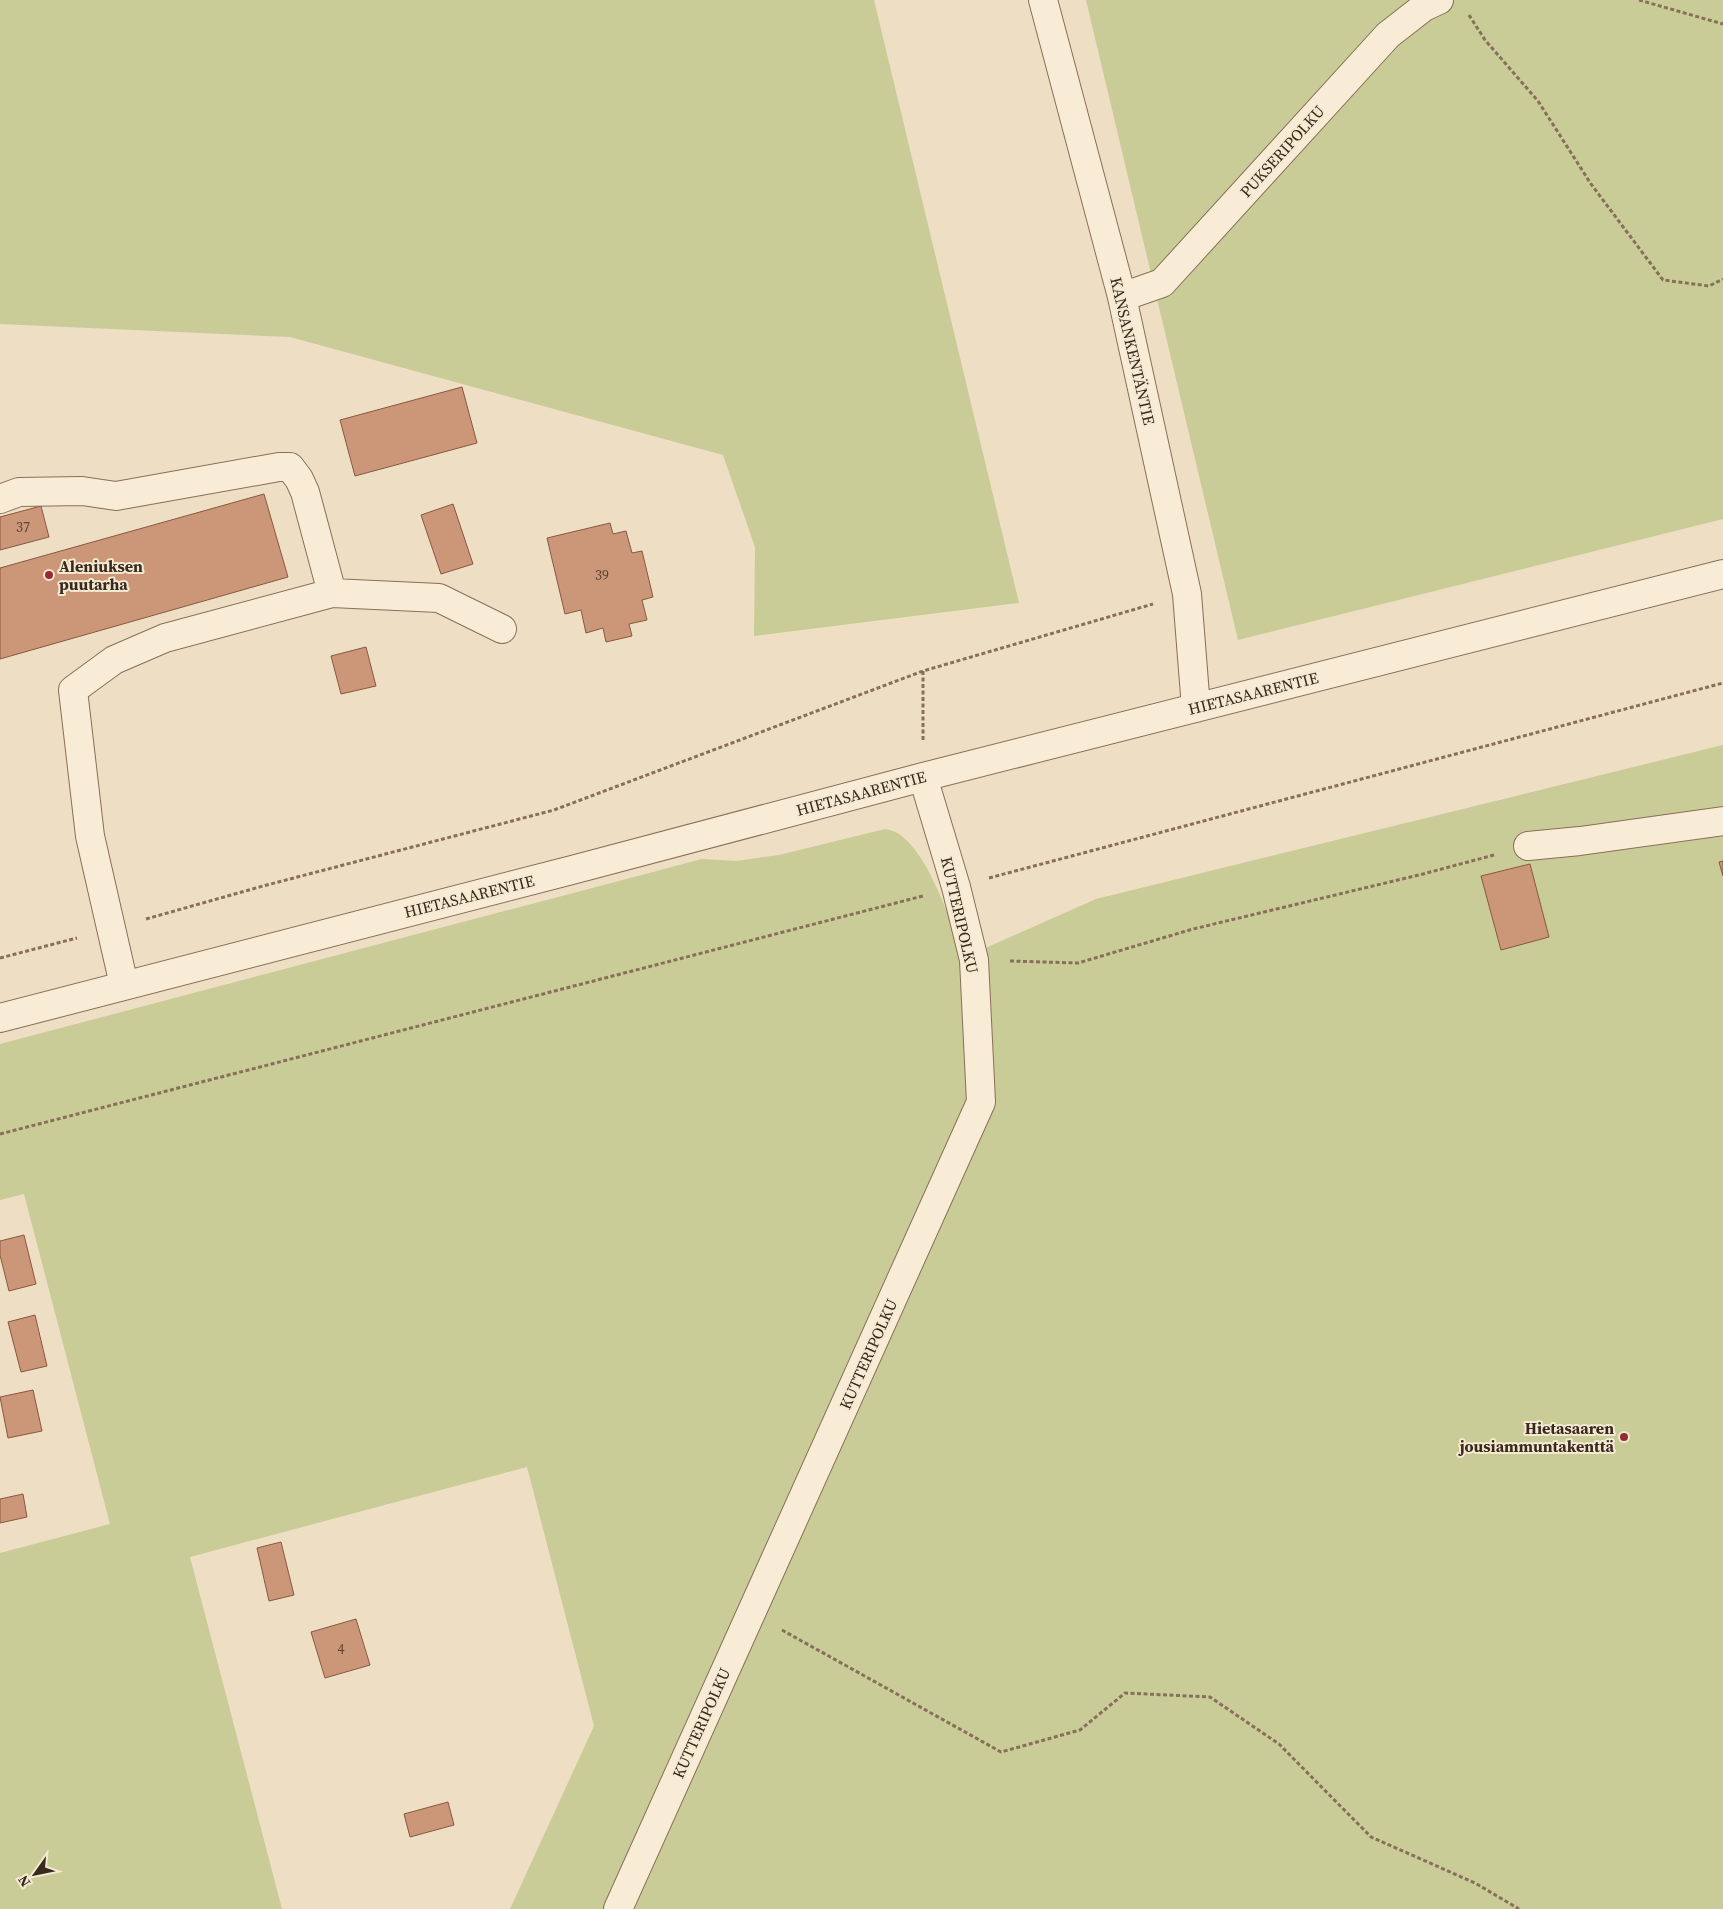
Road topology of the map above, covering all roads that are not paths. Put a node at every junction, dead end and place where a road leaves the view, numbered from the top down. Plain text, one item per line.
1 (1043, 0) edge
2 (1440, 0) edge
3 (1122, 297) junction
4 (0, 499) edge
5 (1723, 574) edge
6 (332, 593) junction
7 (502, 629) dead end
8 (1196, 708) junction
9 (923, 777) junction
10 (1723, 821) edge
11 (1528, 846) road end
12 (124, 985) junction
13 (0, 1018) edge
14 (618, 1909) edge

1 - 3 street, KANSANKENTÄNTIE
2 - 3 street, PUKSERIPOLKU
3 - 8 street, KANSANKENTÄNTIE
4 - 6 street
5 - 8 street, HIETASAARENTIE
6 - 7 street
6 - 12 street
8 - 9 street, HIETASAARENTIE
9 - 12 street, HIETASAARENTIE
9 - 14 street, KUTTERIPOLKU
10 - 11 street
12 - 13 street, HIETASAARENTIE

